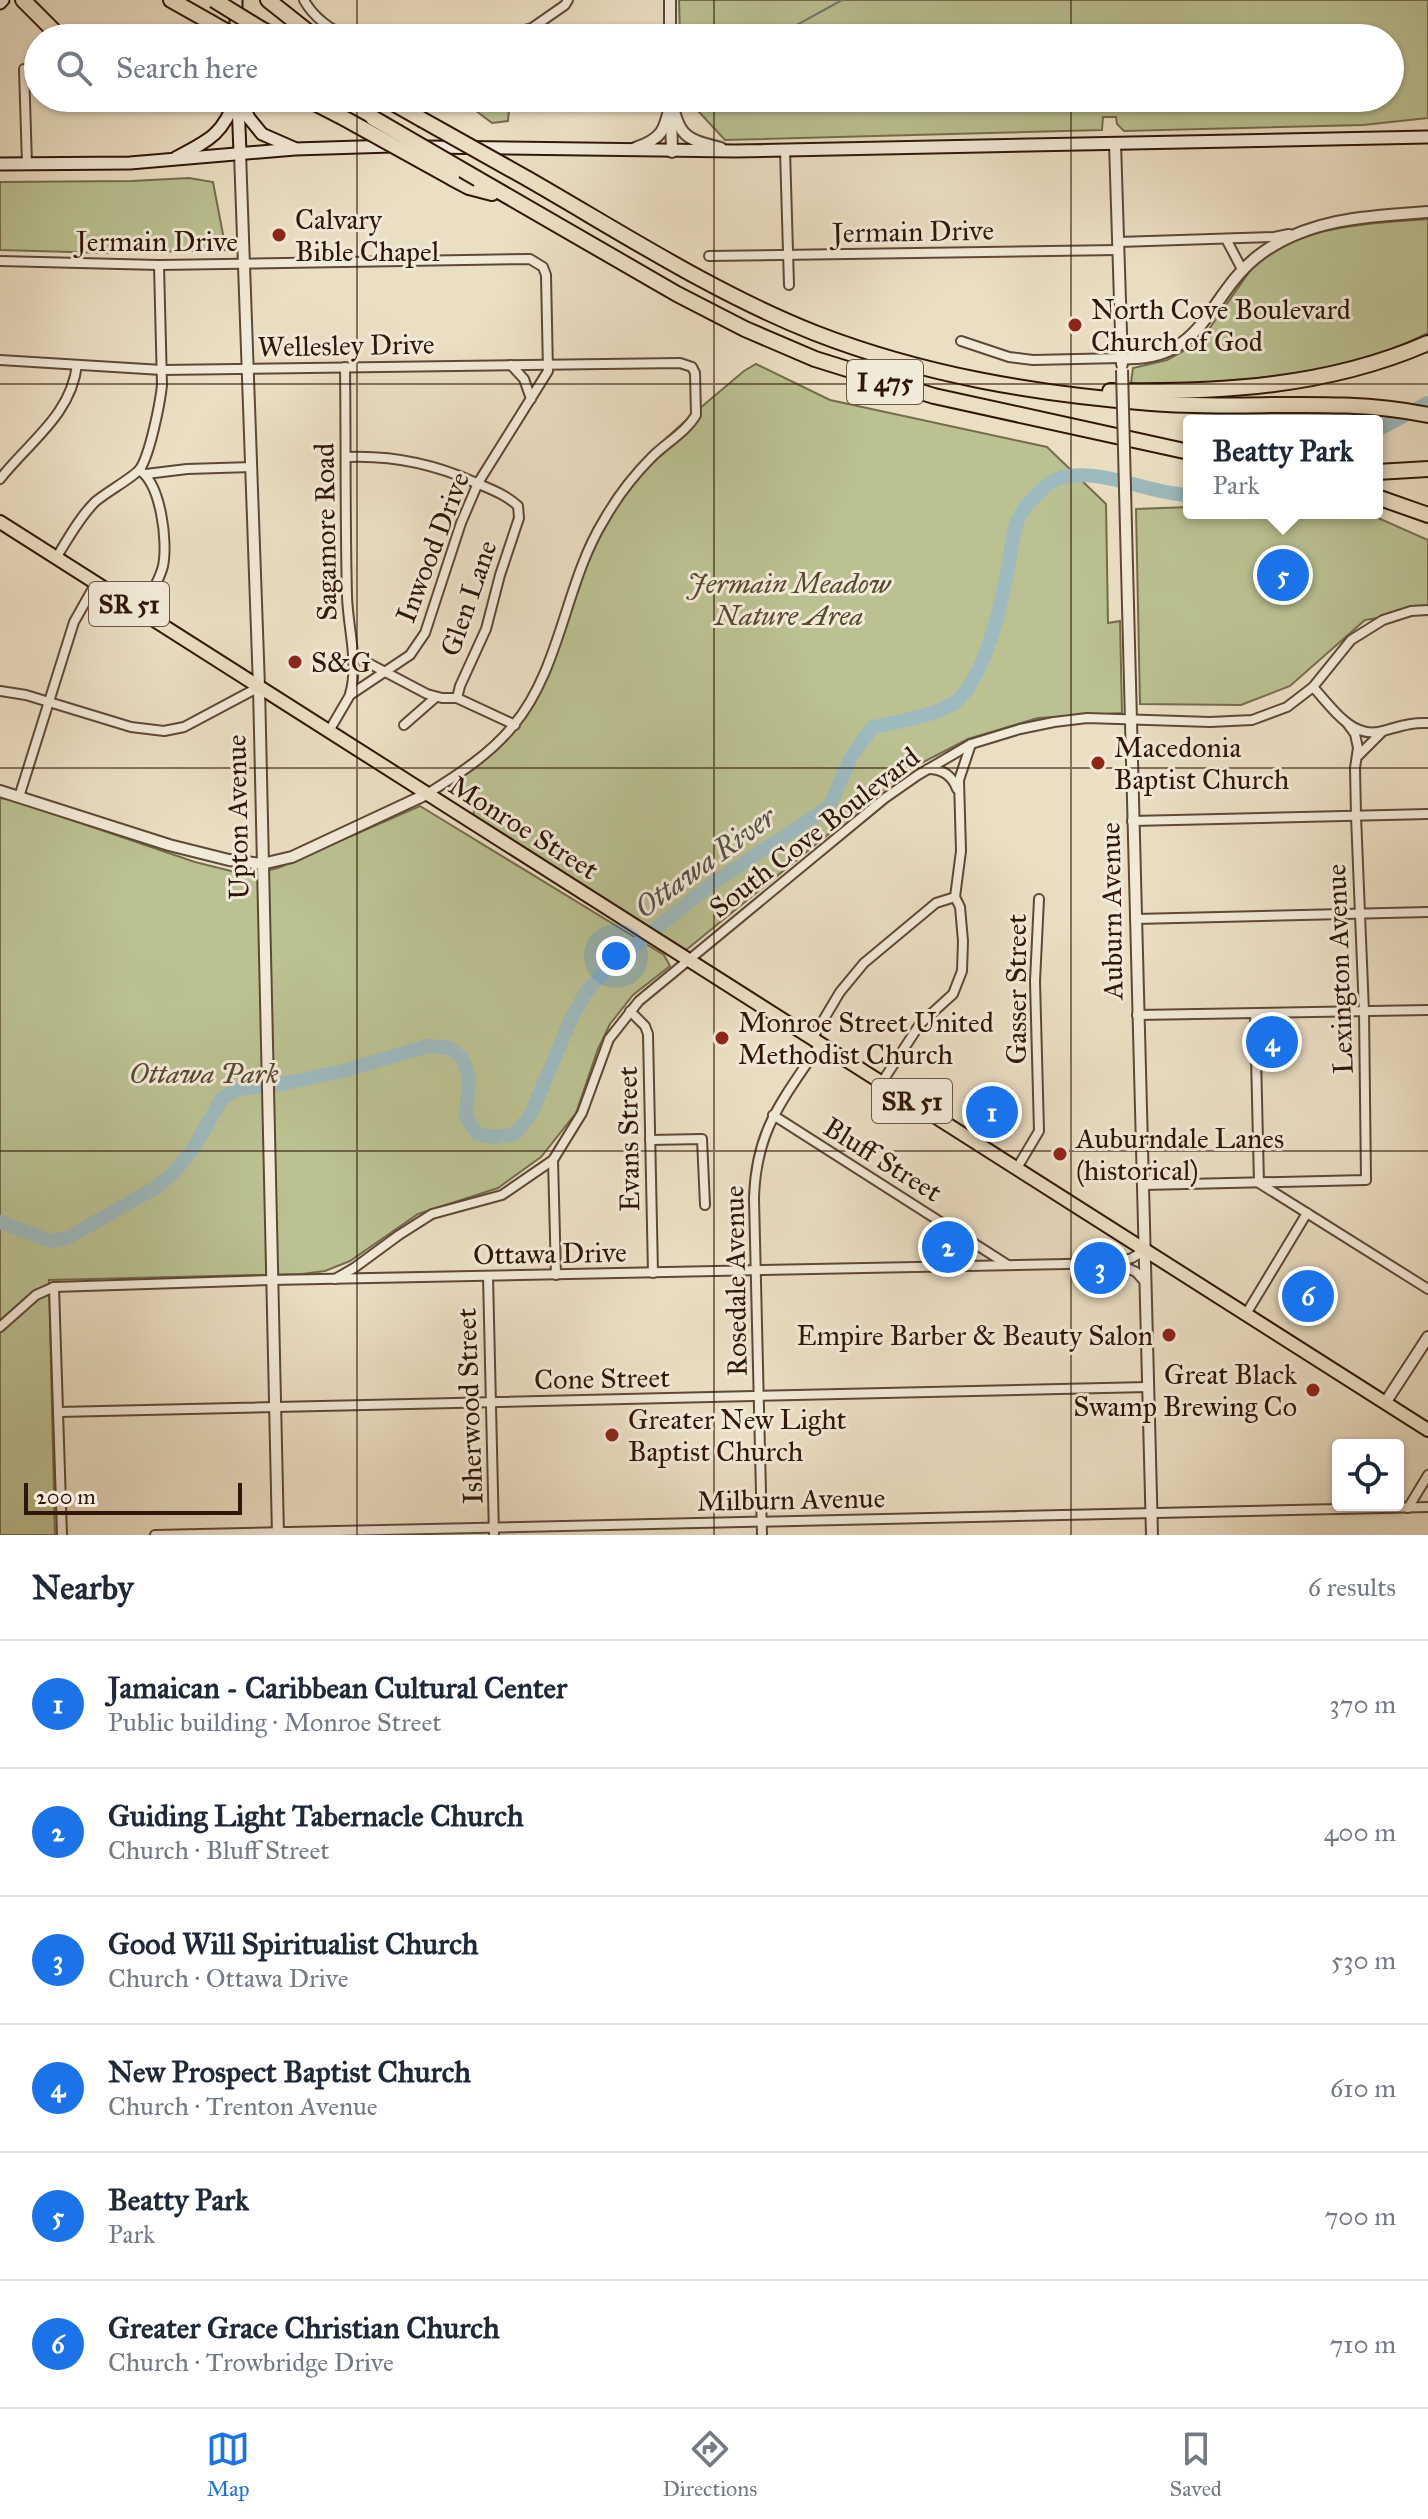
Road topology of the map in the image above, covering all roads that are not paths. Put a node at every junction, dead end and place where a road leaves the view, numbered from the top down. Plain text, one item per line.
1 (23, 0) edge
2 (171, 0) edge
3 (214, 0) edge
4 (236, 0) edge
5 (268, 0) edge
6 (304, 0) edge
7 (568, 0) edge
8 (670, 0) edge
9 (47, 24) edge
10 (213, 24) edge
11 (237, 24) edge
12 (253, 24) edge
13 (298, 24) edge
14 (327, 24) edge
15 (538, 24) edge
16 (670, 24) edge
17 (25, 112) edge
18 (231, 112) edge
19 (239, 112) edge
20 (246, 112) edge
21 (332, 112) edge
22 (363, 112) edge
23 (408, 112) edge
24 (667, 112) edge
25 (671, 112) edge
26 (674, 112) edge
27 (1428, 137) edge
28 (1115, 143) junction
29 (295, 149) junction
30 (785, 150) junction
31 (627, 151) junction
32 (735, 151) junction
33 (672, 152) junction
34 (240, 153) junction
35 (172, 159) junction
36 (0, 164) edge
37 (27, 164) junction
38 (502, 194) junction
39 (1428, 212) edge
40 (1301, 231) junction
41 (1226, 239) junction
42 (1118, 246) junction
43 (788, 255) junction
44 (709, 256) dead end
45 (0, 261) edge
46 (245, 263) junction
47 (159, 265) junction
48 (1243, 271) junction
49 (546, 275) joint
50 (789, 285) dead end
51 (961, 341) dead end
52 (1428, 343) edge
53 (1121, 358) junction
54 (0, 360) edge
55 (548, 364) junction
56 (77, 365) junction
57 (511, 365) junction
58 (345, 367) junction
59 (249, 368) junction
60 (162, 370) junction
61 (1030, 389) junction
62 (531, 399) junction
63 (1428, 415) edge
64 (1183, 451) edge
65 (346, 457) junction
66 (252, 467) junction
67 (1428, 469) edge
68 (143, 472) junction
69 (1383, 472) edge
70 (0, 479) edge
71 (478, 483) junction
72 (1383, 499) edge
73 (1428, 515) edge
74 (0, 522) edge
75 (56, 558) junction
76 (96, 583) junction
77 (1428, 610) edge
78 (141, 612) junction
79 (353, 655) junction
80 (386, 671) junction
81 (259, 687) junction
82 (1313, 687) junction
83 (0, 691) edge
84 (350, 695) junction
85 (436, 697) junction
86 (457, 698) junction
87 (48, 701) junction
88 (1130, 719) junction
89 (1347, 723) junction
90 (1428, 723) edge
91 (404, 725) dead end
92 (515, 725) junction
93 (329, 731) junction
94 (1383, 731) junction
95 (971, 744) junction
96 (1357, 756) junction
97 (928, 769) junction
98 (0, 791) edge
99 (959, 793) junction
100 (427, 794) junction
101 (19, 797) junction
102 (1428, 814) edge
103 (1356, 816) junction
104 (1132, 821) junction
105 (262, 864) junction
106 (955, 897) junction
107 (1039, 899) dead end
108 (1428, 912) edge
109 (1358, 914) junction
110 (1135, 919) junction
111 (684, 957) junction
112 (1428, 1010) edge
113 (630, 1011) junction
114 (1364, 1012) junction
115 (1255, 1014) junction
116 (1137, 1015) junction
117 (816, 1041) junction
118 (882, 1082) junction
119 (773, 1115) junction
120 (650, 1140) junction
121 (553, 1160) junction
122 (1017, 1168) junction
123 (1259, 1183) junction
124 (1143, 1185) junction
125 (705, 1205) dead end
126 (1307, 1213) junction
127 (1145, 1250) junction
128 (1115, 1263) junction
129 (1009, 1265) junction
130 (756, 1270) junction
131 (653, 1273) junction
132 (556, 1275) junction
133 (488, 1276) junction
134 (335, 1279) junction
135 (271, 1280) junction
136 (1146, 1283) junction
137 (54, 1287) junction
138 (1428, 1289) edge
139 (1246, 1314) junction
140 (0, 1327) edge
141 (1428, 1337) edge
142 (1148, 1387) junction
143 (759, 1396) junction
144 (491, 1402) junction
145 (1385, 1403) junction
146 (275, 1407) junction
147 (58, 1412) junction
148 (1428, 1430) edge
149 (1428, 1475) edge
150 (1428, 1507) edge
151 (1408, 1508) junction
152 (1151, 1513) junction
153 (762, 1521) junction
154 (494, 1531) edge
155 (278, 1533) edge
156 (62, 1535) edge
157 (155, 1535) edge
158 (762, 1535) edge
159 (1152, 1535) edge

1 - 9 highway
2 - 10 highway, bridge
3 - 12 highway, bridge
4 - 11 main road
5 - 13 highway
6 - 14 street
7 - 15 street
8 - 16 street
17 - 37 street
18 - 35 main road
19 - 34 main road, Upton Avenue
20 - 29 main road
21 - 38 highway, bridge
22 - 38 highway, I 475, bridge
23 - 61 highway, I 475, bridge
24 - 31 street
25 - 33 street
26 - 32 street
27 - 28 main road
28 - 30 main road
28 - 42 street, Auburn Avenue
29 - 31 main road
29 - 34 main road
30 - 32 main road
30 - 43 street
31 - 33 main road
32 - 33 main road
34 - 35 main road
34 - 46 street, Upton Avenue
35 - 37 main road
36 - 37 main road
38 - 64 highway, I 475
39 - 40 street
40 - 41 street, Jermain Drive
40 - 48 street
41 - 42 street, Jermain Drive
41 - 48 street
42 - 43 street, Jermain Drive
42 - 53 street, Auburn Avenue
43 - 44 street, Jermain Drive
43 - 50 street
45 - 47 street, Jermain Drive
46 - 47 street, Jermain Drive
46 - 49 street, Jermain Drive
46 - 59 street, Upton Avenue
47 - 60 street
48 - 53 street
49 - 55 street, Inwood Drive
51 - 53 street
52 - 61 highway
53 - 88 street, Auburn Avenue, bridge
54 - 56 street, Wellesley Drive
55 - 57 street, Wellesley Drive
55 - 62 street, Inwood Drive
55 - 92 street, Wellesley Drive
56 - 60 street, Wellesley Drive
56 - 70 street
57 - 58 street, Wellesley Drive
57 - 62 street
58 - 59 street, Wellesley Drive
58 - 65 street, Sagamore Road
59 - 60 street, Wellesley Drive
59 - 66 street, Upton Avenue
60 - 68 street
61 - 63 highway
62 - 71 street, Inwood Drive
65 - 71 street
65 - 79 street, Sagamore Road
66 - 68 street
66 - 81 street, Upton Avenue
67 - 69 highway
68 - 75 street
68 - 78 street
71 - 80 street, Inwood Drive
71 - 86 street, Glen Lane
72 - 73 highway
74 - 75 main road, Monroe Street / SR 51
75 - 76 main road, Monroe Street / SR 51
76 - 78 main road, Monroe Street / SR 51
76 - 87 street
77 - 82 street, South Cove Boulevard
78 - 81 main road, Monroe Street / SR 51
79 - 80 street
79 - 84 street, Sagamore Road
80 - 84 street, Inwood Drive
80 - 85 street
81 - 87 street
81 - 93 main road, Monroe Street / SR 51
81 - 105 street, Upton Avenue
82 - 88 street, South Cove Boulevard
82 - 89 street
83 - 87 street
84 - 93 street, Inwood Drive
85 - 86 street
85 - 91 street
86 - 92 street
87 - 101 street
88 - 95 street, South Cove Boulevard
88 - 104 street, Auburn Avenue
89 - 94 street
89 - 96 street, Lexington Avenue
90 - 94 street
92 - 100 street
93 - 100 main road, Monroe Street / SR 51
94 - 96 street
95 - 97 street, South Cove Boulevard
95 - 99 street
96 - 103 street, Lexington Avenue
97 - 99 street
97 - 111 street, South Cove Boulevard
98 - 101 street
99 - 106 street
100 - 105 street
100 - 111 main road, Monroe Street / SR 51
101 - 105 street
102 - 103 street
103 - 104 street
103 - 109 street, Lexington Avenue
104 - 110 street, Auburn Avenue
105 - 135 street, Upton Avenue
106 - 117 street, Rosedale Avenue
106 - 118 street
107 - 122 street, Gasser Street
108 - 109 street
109 - 110 street
109 - 114 street, Lexington Avenue
110 - 116 street, Auburn Avenue
111 - 113 street, South Cove Boulevard
111 - 117 main road, Monroe Street / SR 51
112 - 114 street
113 - 120 street, Evans Street
113 - 121 street, South Cove Boulevard
114 - 115 street
114 - 123 street, Lexington Avenue
115 - 116 street
115 - 123 street
116 - 124 street, Auburn Avenue
117 - 118 main road, Monroe Street / SR 51
117 - 119 street, Rosedale Avenue
118 - 122 main road, Monroe Street / SR 51
119 - 129 street, Bluff Street
119 - 130 street, Rosedale Avenue
120 - 125 street
120 - 131 street, Evans Street
121 - 132 street
121 - 134 street, South Cove Boulevard
122 - 127 main road, Monroe Street / SR 51
123 - 124 street
123 - 126 street
124 - 127 street, Auburn Avenue
126 - 138 street
126 - 139 street
127 - 128 street, Ottawa Drive
127 - 136 street, Auburn Avenue
127 - 139 main road, Monroe Street / SR 51
128 - 129 street, Ottawa Drive
128 - 136 street
129 - 130 street, Ottawa Drive
130 - 131 street, Ottawa Drive
130 - 143 street, Rosedale Avenue
131 - 132 street, Ottawa Drive
132 - 133 street, Ottawa Drive
133 - 134 street, Ottawa Drive
133 - 144 street, Isherwood Street
134 - 135 street, Ottawa Drive
135 - 137 street, Ottawa Drive
135 - 146 street, Upton Avenue
136 - 142 street, Auburn Avenue
137 - 140 street
137 - 147 street
139 - 145 main road, Monroe Street / SR 51
141 - 145 street
142 - 143 street, Cone Street
142 - 152 street, Auburn Avenue
143 - 144 street, Cone Street
143 - 153 street, Rosedale Avenue
144 - 146 street, Cone Street
144 - 154 street, Isherwood Street
145 - 148 main road, Monroe Street / SR 51
146 - 147 street, Cone Street
146 - 155 street, Upton Avenue
147 - 156 street
149 - 151 street
150 - 151 street, Milburn Avenue
151 - 152 street, Milburn Avenue
152 - 153 street, Milburn Avenue
152 - 159 street, Auburn Avenue
153 - 154 street, Milburn Avenue
153 - 158 street, Rosedale Avenue
154 - 155 street, Milburn Avenue
155 - 157 street, Milburn Avenue

